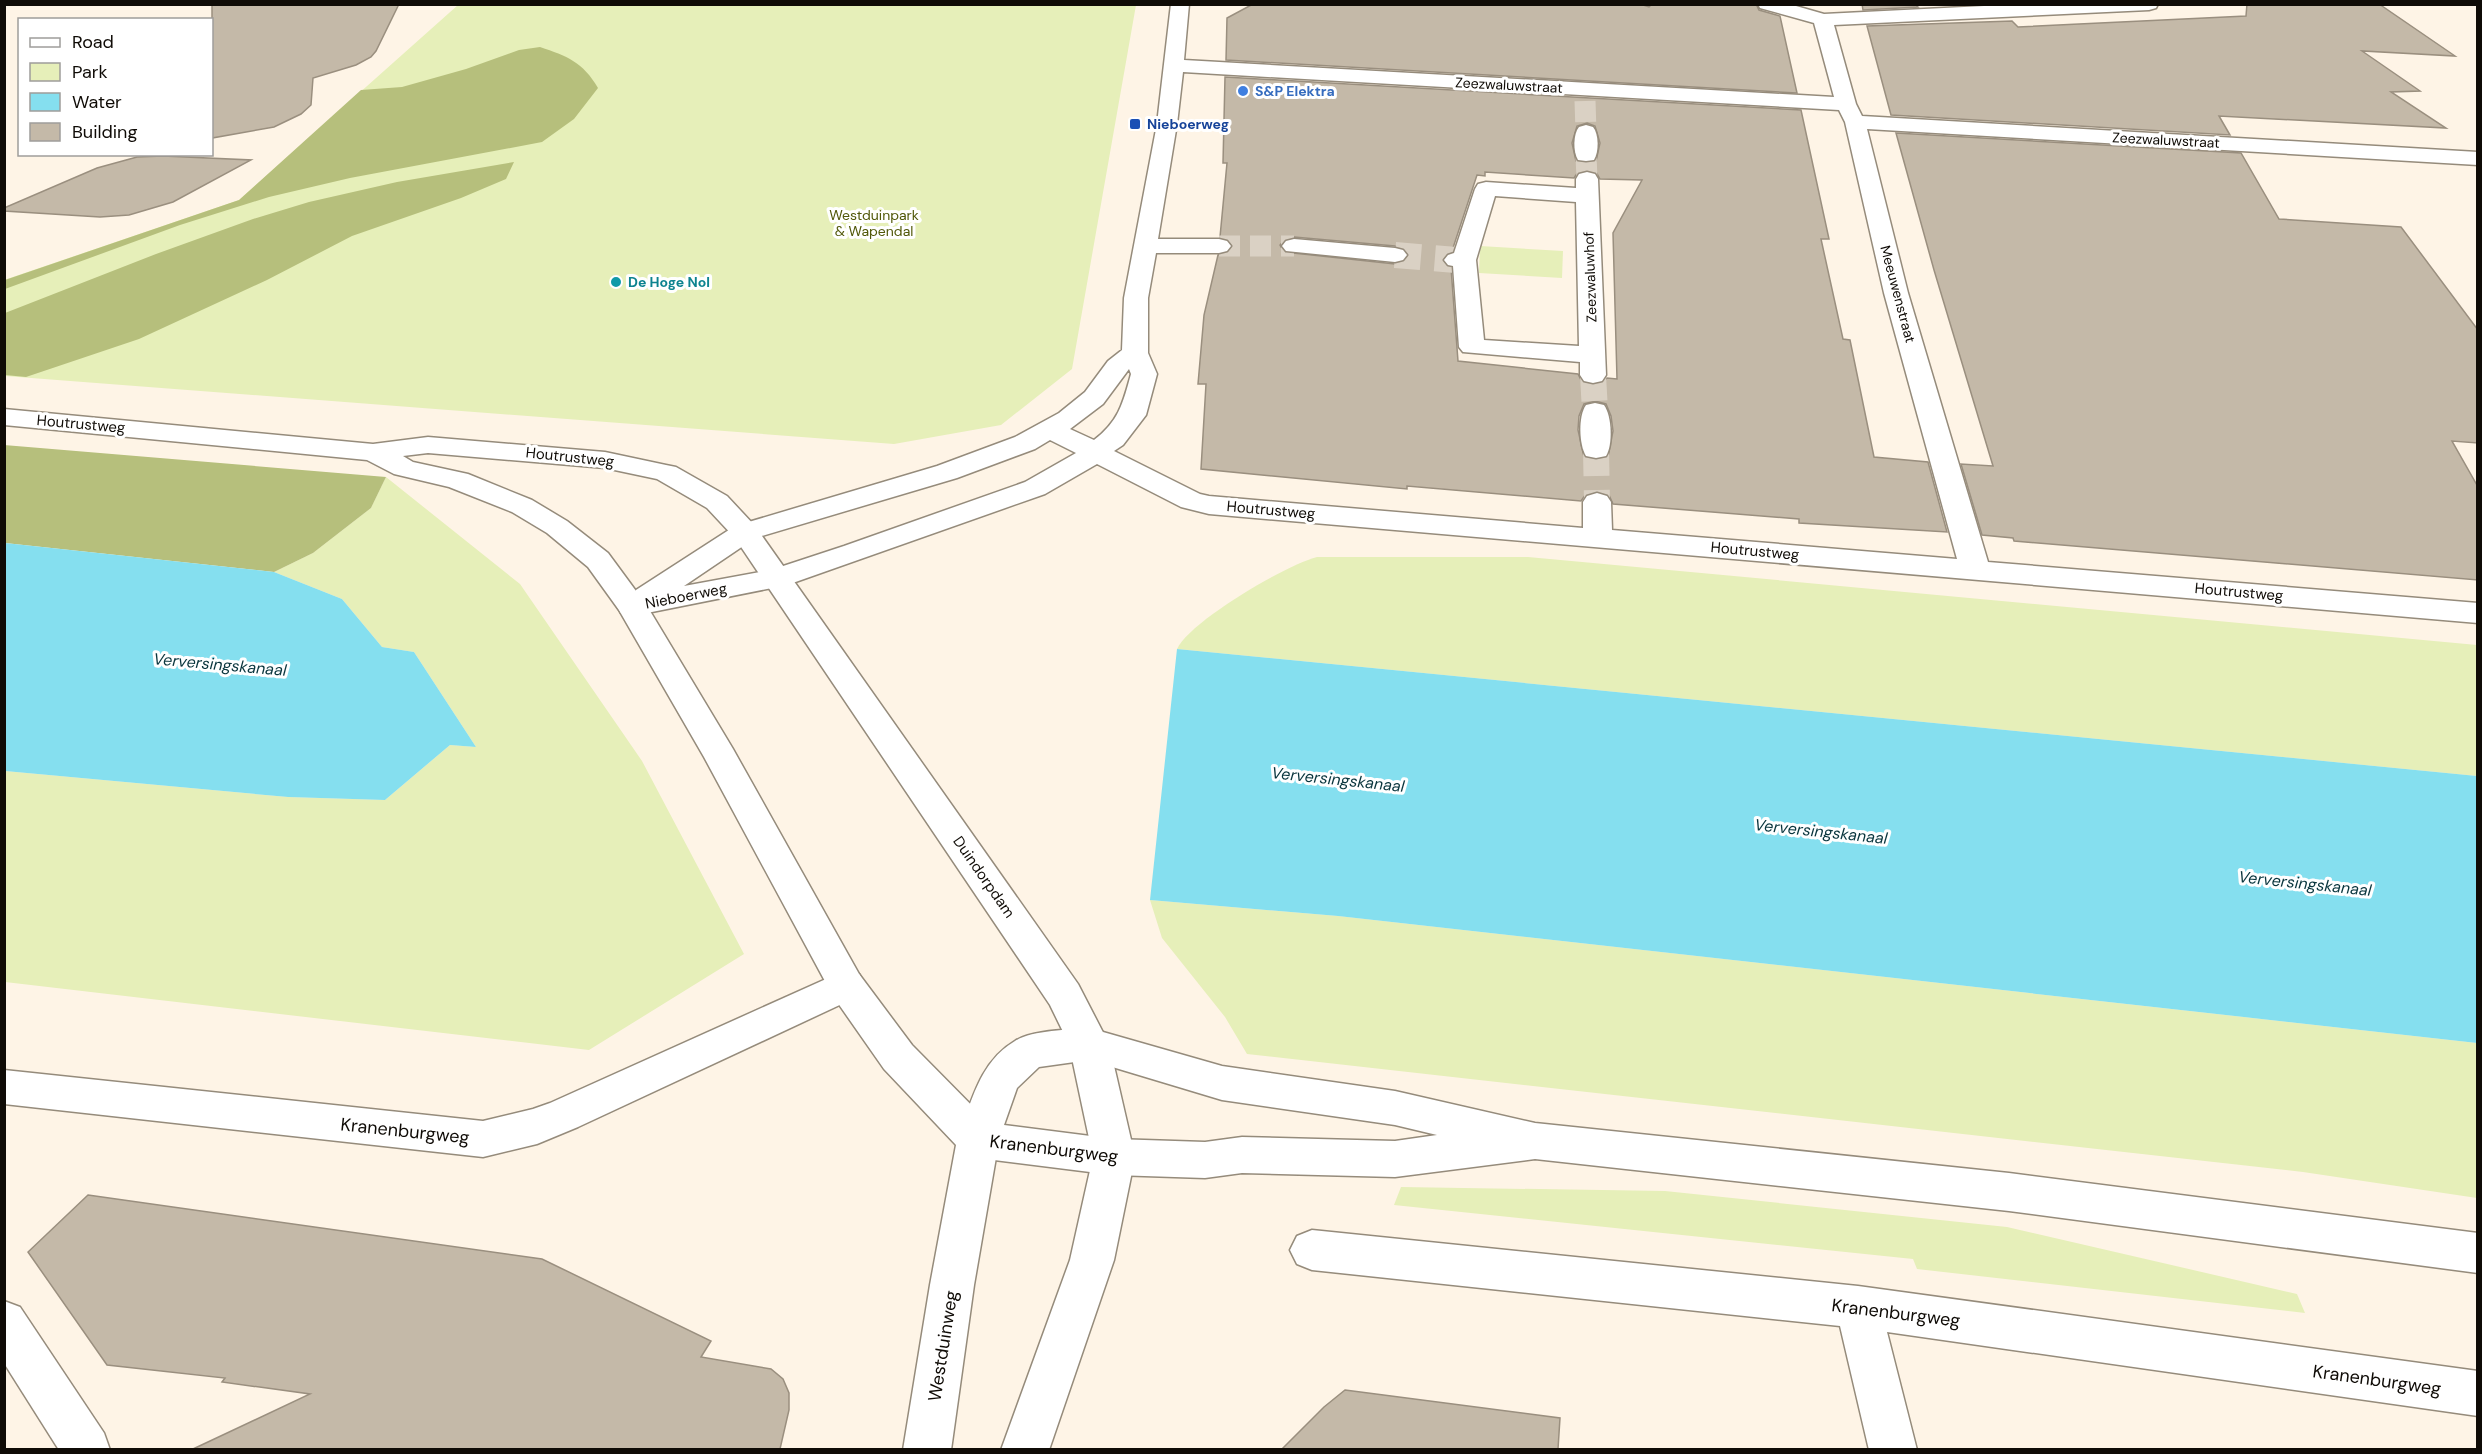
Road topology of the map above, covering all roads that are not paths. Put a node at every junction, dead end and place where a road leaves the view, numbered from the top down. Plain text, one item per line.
1 (1180, 4) edge
2 (1767, 4) edge
3 (2149, 4) edge
4 (1823, 20) junction
5 (1173, 65) junction
6 (1851, 113) junction
7 (1586, 130) tunnel mouth
8 (1586, 155) tunnel mouth
9 (2478, 159) edge
10 (1146, 246) junction
11 (1219, 246) tunnel mouth
12 (1294, 246) tunnel mouth
13 (1395, 255) tunnel mouth
14 (1135, 352) junction
15 (1593, 365) joint
16 (1594, 411) tunnel mouth
17 (4, 417) edge
18 (1050, 429) junction
19 (1596, 450) tunnel mouth
20 (373, 452) junction
21 (1095, 453) junction
22 (1597, 502) tunnel mouth
23 (745, 532) junction
24 (1598, 538) junction
25 (1975, 569) junction
26 (776, 578) junction
27 (632, 606) junction
28 (2478, 613) edge
29 (846, 985) junction
30 (1089, 1044) junction
31 (8, 1091) edge
32 (978, 1140) junction
33 (1535, 1141) junction
34 (1114, 1157) junction
35 (1312, 1250) dead end
36 (2478, 1253) edge
37 (1858, 1307) junction
38 (4, 1322) edge
39 (2478, 1394) edge
40 (87, 1449) edge
41 (927, 1449) edge
42 (1025, 1449) edge
43 (1893, 1449) edge

1 - 5 street, Nieboerweg
2 - 4 street
3 - 4 street
4 - 6 street, Meeuwenstraat
5 - 6 street, Zeezwaluwstraat
5 - 10 street, Nieboerweg
6 - 9 street, Zeezwaluwstraat
6 - 25 street, Meeuwenstraat
7 - 8 street
10 - 11 street
10 - 14 street, Nieboerweg
12 - 13 street
14 - 18 street, Nieboerweg
14 - 21 street, Nieboerweg
15 - 15 street, Zeezwaluwhof
16 - 19 street
17 - 20 street, Houtrustweg
18 - 21 street, Houtrustweg
18 - 23 street, Nieboerweg
20 - 23 street, Houtrustweg
20 - 27 street, Houtrustweg
21 - 24 street, Houtrustweg
21 - 26 street, Nieboerweg
22 - 24 street
23 - 26 street, Duindorpdam
23 - 27 street, Nieboerweg
24 - 25 street, Houtrustweg
25 - 28 street, Houtrustweg
26 - 27 street, Nieboerweg
26 - 30 street, Duindorpdam
27 - 29 street
29 - 31 street, Kranenburgweg
29 - 32 street
30 - 32 street, Kranenburgweg
30 - 33 street, Kranenburgweg
30 - 34 street, Duindorpdam
32 - 34 street, Kranenburgweg
32 - 41 street, Westduinweg
33 - 34 street, Kranenburgweg
33 - 36 street, Kranenburgweg
34 - 42 street, Duindorpdam
35 - 37 street, Kranenburgweg
37 - 39 street, Kranenburgweg
37 - 43 street
38 - 40 street

